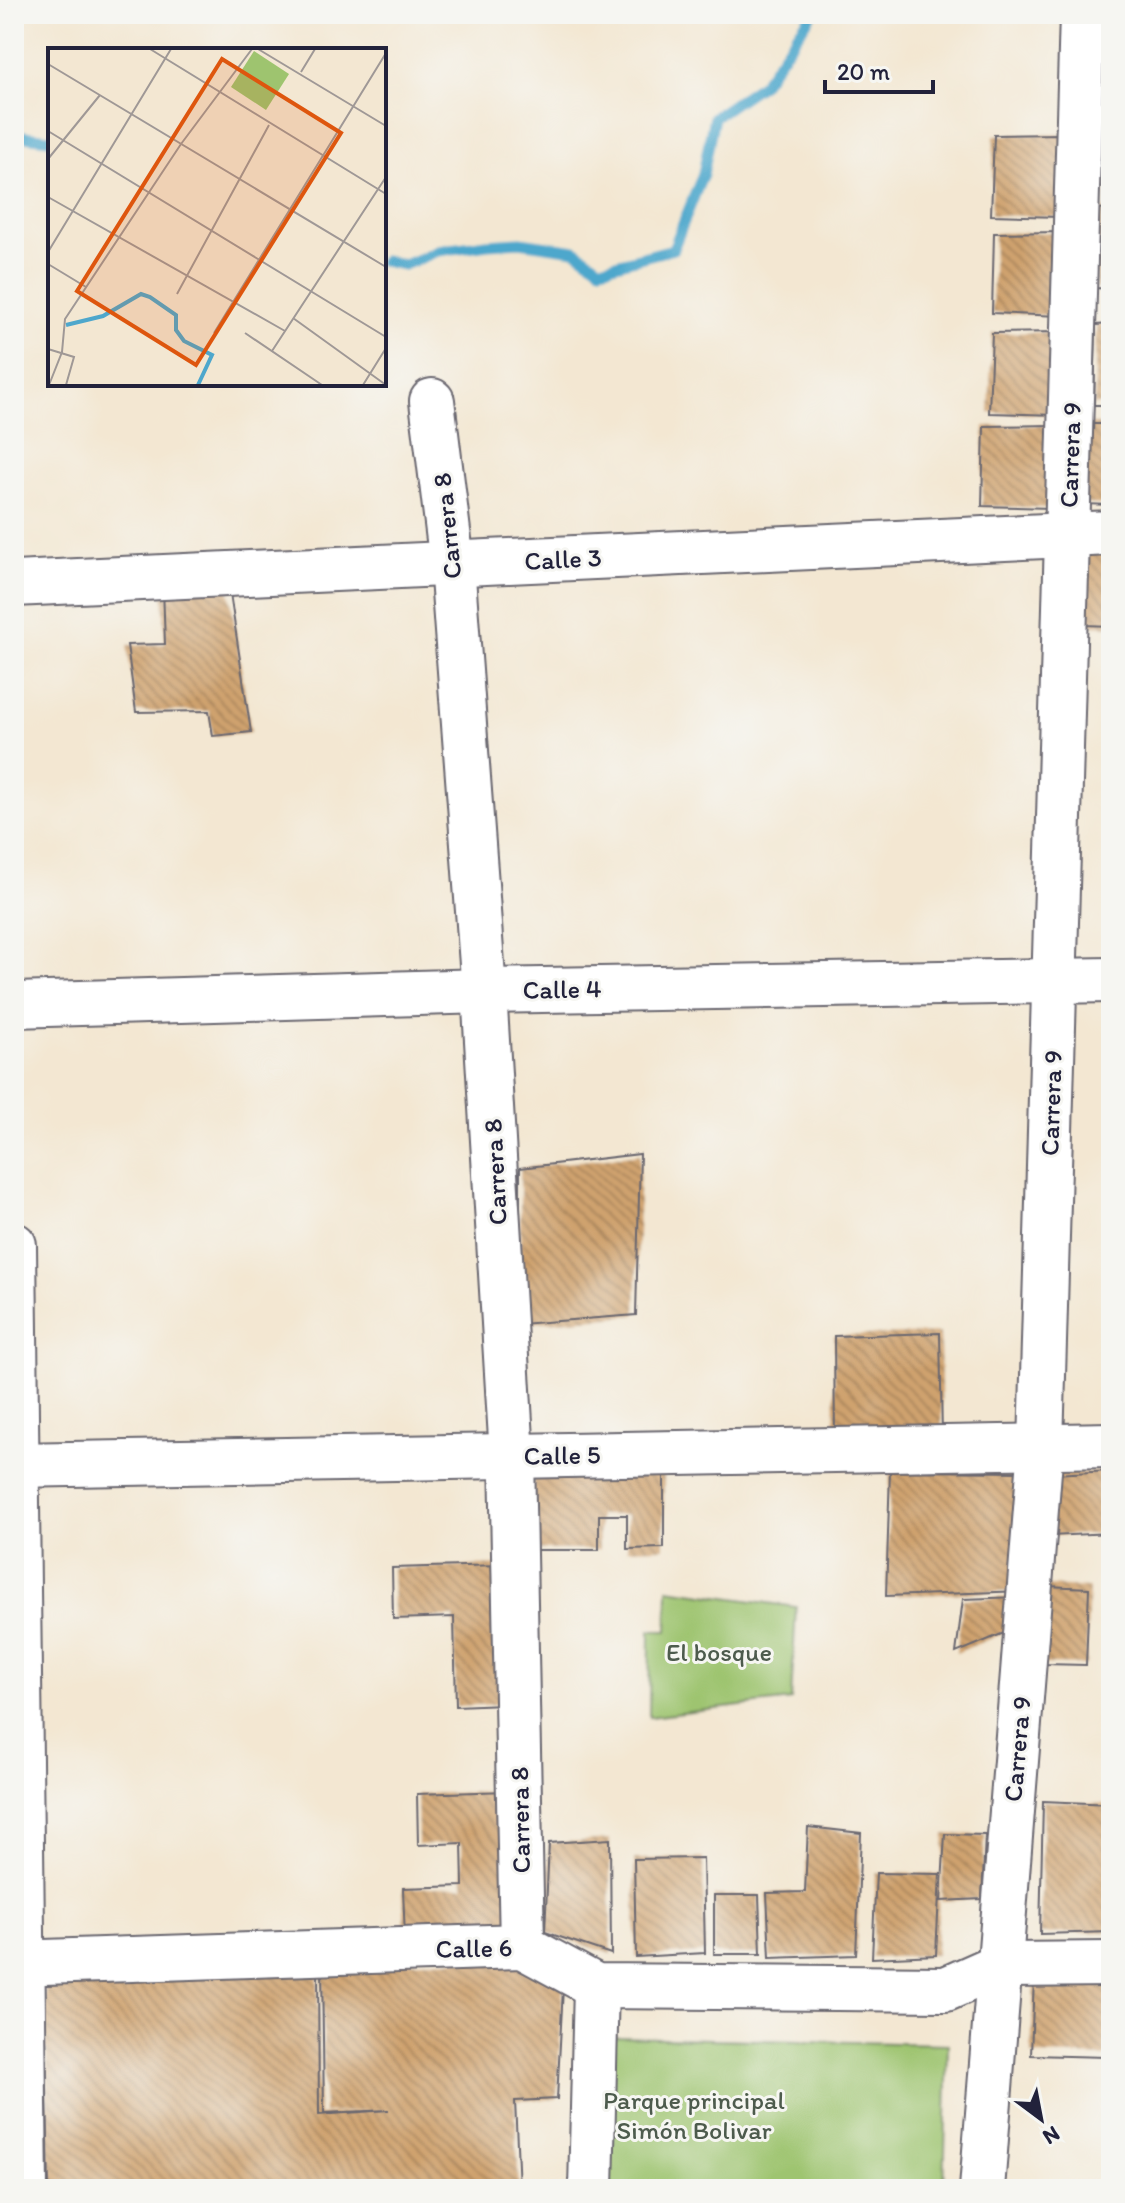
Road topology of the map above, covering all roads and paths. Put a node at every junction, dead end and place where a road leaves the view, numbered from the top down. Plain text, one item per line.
1 (1082, 14) edge
2 (1096, 62) edge
3 (432, 401) dead end
4 (1111, 533) edge
5 (1067, 535) junction
6 (452, 564) junction
7 (14, 584) edge
8 (1111, 980) edge
9 (1055, 981) junction
10 (484, 991) junction
11 (14, 1005) edge
12 (14, 1245) edge
13 (1111, 1445) edge
14 (1041, 1446) junction
15 (512, 1456) junction
16 (15, 1465) edge
17 (522, 1946) junction
18 (18, 1962) edge
19 (1111, 1964) edge
20 (1000, 1965) junction
21 (596, 1986) junction
22 (25, 2189) edge
23 (591, 2189) edge
24 (982, 2189) edge

1 - 2 street, Carrera 9
2 - 5 street, Carrera 9
3 - 6 street, Carrera 8
4 - 5 street, Calle 3
5 - 6 street, Calle 3
5 - 9 street, Carrera 9
6 - 7 street, Calle 3
6 - 10 street, Carrera 8
8 - 9 street, Calle 4
9 - 10 street, Calle 4
9 - 14 street, Carrera 9
10 - 11 street, Calle 4
10 - 15 street, Carrera 8
12 - 16 street
13 - 14 street, Calle 5
14 - 15 street, Calle 5
14 - 20 street, Carrera 9
15 - 16 street, Calle 5
15 - 17 street, Carrera 8
16 - 18 street
17 - 18 street, Calle 6
17 - 21 street, Calle 6
18 - 22 street
19 - 20 street, Calle 6
20 - 21 street, Calle 6
20 - 24 street, Carrera 9
21 - 23 street

